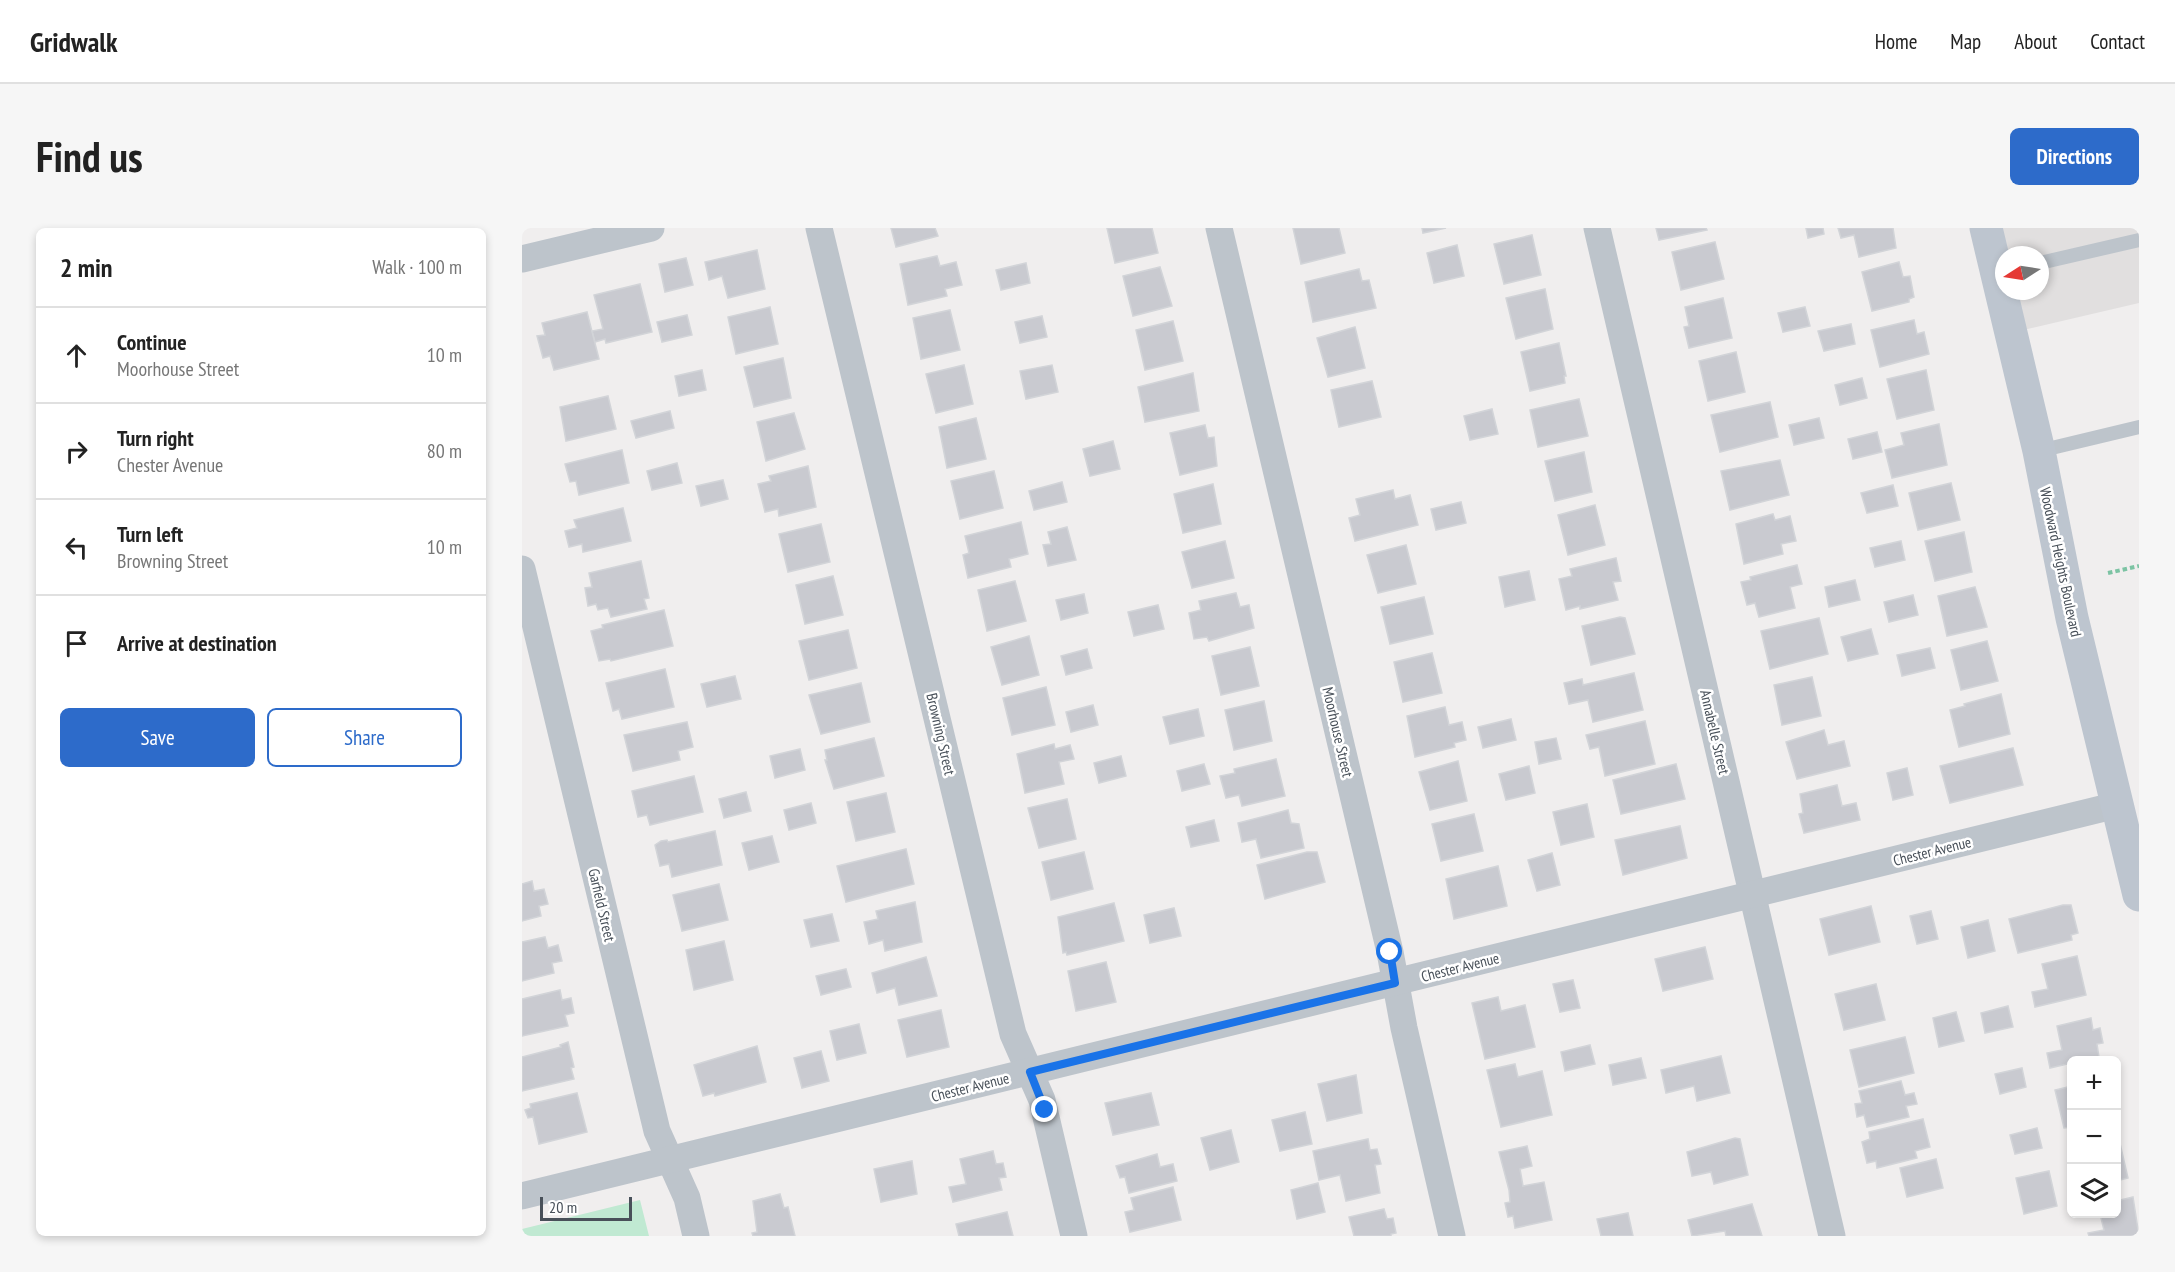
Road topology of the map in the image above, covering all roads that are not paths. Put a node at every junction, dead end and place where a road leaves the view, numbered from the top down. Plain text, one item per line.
1 (651, 228) edge
2 (819, 228) edge
3 (1219, 228) edge
4 (1597, 228) edge
5 (1986, 228) edge
6 (2139, 240) edge
7 (522, 259) edge
8 (1995, 259) edge
9 (2049, 261) edge
10 (2006, 300) edge
11 (2139, 428) edge
12 (2039, 451) junction
13 (522, 569) edge
14 (2117, 805) junction
15 (2139, 895) edge
16 (1753, 896) junction
17 (1395, 983) junction
18 (1030, 1072) junction
19 (670, 1160) junction
20 (522, 1196) edge
21 (696, 1236) edge
22 (1074, 1236) edge
23 (1452, 1236) edge
24 (1832, 1236) edge

1 - 7 street
2 - 18 street, Browning Street
3 - 17 street, Moorhouse Street
4 - 16 street, Annabelle Street
5 - 8 street, Woodward Heights Boulevard
6 - 9 lane
10 - 12 street, Woodward Heights Boulevard
11 - 12 lane
12 - 14 street, Woodward Heights Boulevard
13 - 19 street, Garfield Street
14 - 15 street, Woodward Heights Boulevard
14 - 16 street, Chester Avenue
16 - 17 street, Chester Avenue
16 - 24 street, Annabelle Street
17 - 18 street, Chester Avenue
17 - 23 street, Moorhouse Street
18 - 19 street, Chester Avenue
18 - 22 street, Browning Street
19 - 20 street, Chester Avenue
19 - 21 street, Garfield Street

